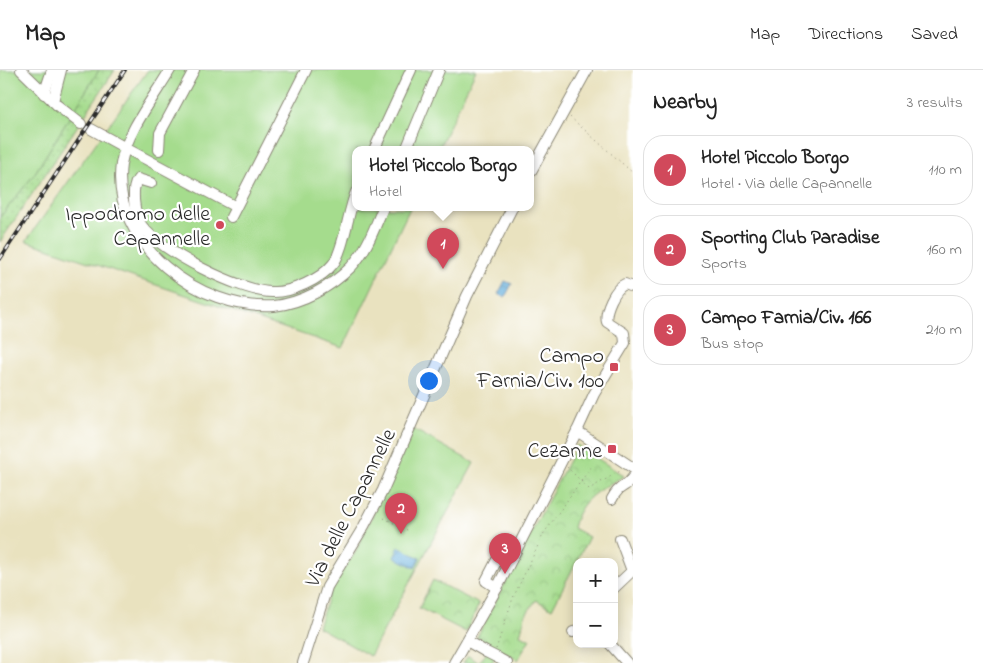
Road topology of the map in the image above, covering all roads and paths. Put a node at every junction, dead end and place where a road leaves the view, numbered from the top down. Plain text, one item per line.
1 (21, 70) edge
2 (44, 70) edge
3 (52, 70) edge
4 (61, 70) edge
5 (170, 70) edge
6 (194, 70) edge
7 (306, 70) edge
8 (411, 70) edge
9 (439, 70) edge
10 (587, 70) edge
11 (48, 81) junction
12 (44, 94) junction
13 (53, 101) junction
14 (564, 112) junction
15 (81, 124) dead end
16 (91, 129) dead end
17 (376, 146) edge
18 (408, 146) edge
19 (159, 150) dead end
20 (534, 166) edge
21 (633, 173) edge
22 (151, 183) dead end
23 (352, 206) edge
24 (236, 207) junction
25 (382, 211) edge
26 (510, 211) edge
27 (231, 217) dead end
28 (633, 287) edge
29 (577, 431) junction
30 (561, 462) junction
31 (591, 467) dead end
32 (631, 467) edge
33 (633, 477) edge
34 (581, 480) junction
35 (612, 499) dead end
36 (384, 518) dead end
37 (408, 531) dead end
38 (620, 538) dead end
39 (633, 571) edge
40 (618, 584) edge
41 (467, 641) junction
42 (613, 648) edge
43 (497, 656) edge
44 (303, 663) edge
45 (454, 663) edge
46 (626, 663) edge

1 - 12 street
2 - 11 street
3 - 11 street
4 - 13 street
5 - 25 street
6 - 19 street
7 - 24 street
8 - 17 street
9 - 18 street
10 - 14 street
11 - 12 street
12 - 13 street
13 - 15 street
14 - 20 street
14 - 21 path
16 - 24 street
22 - 23 street
24 - 27 street
26 - 44 street, Via delle Capannelle
28 - 29 street
29 - 30 street
29 - 32 street
30 - 34 path
30 - 41 street
31 - 34 path
32 - 34 path
33 - 35 street
34 - 43 path
36 - 37 path
38 - 39 street
39 - 40 street
41 - 43 street
41 - 45 street
42 - 46 street

